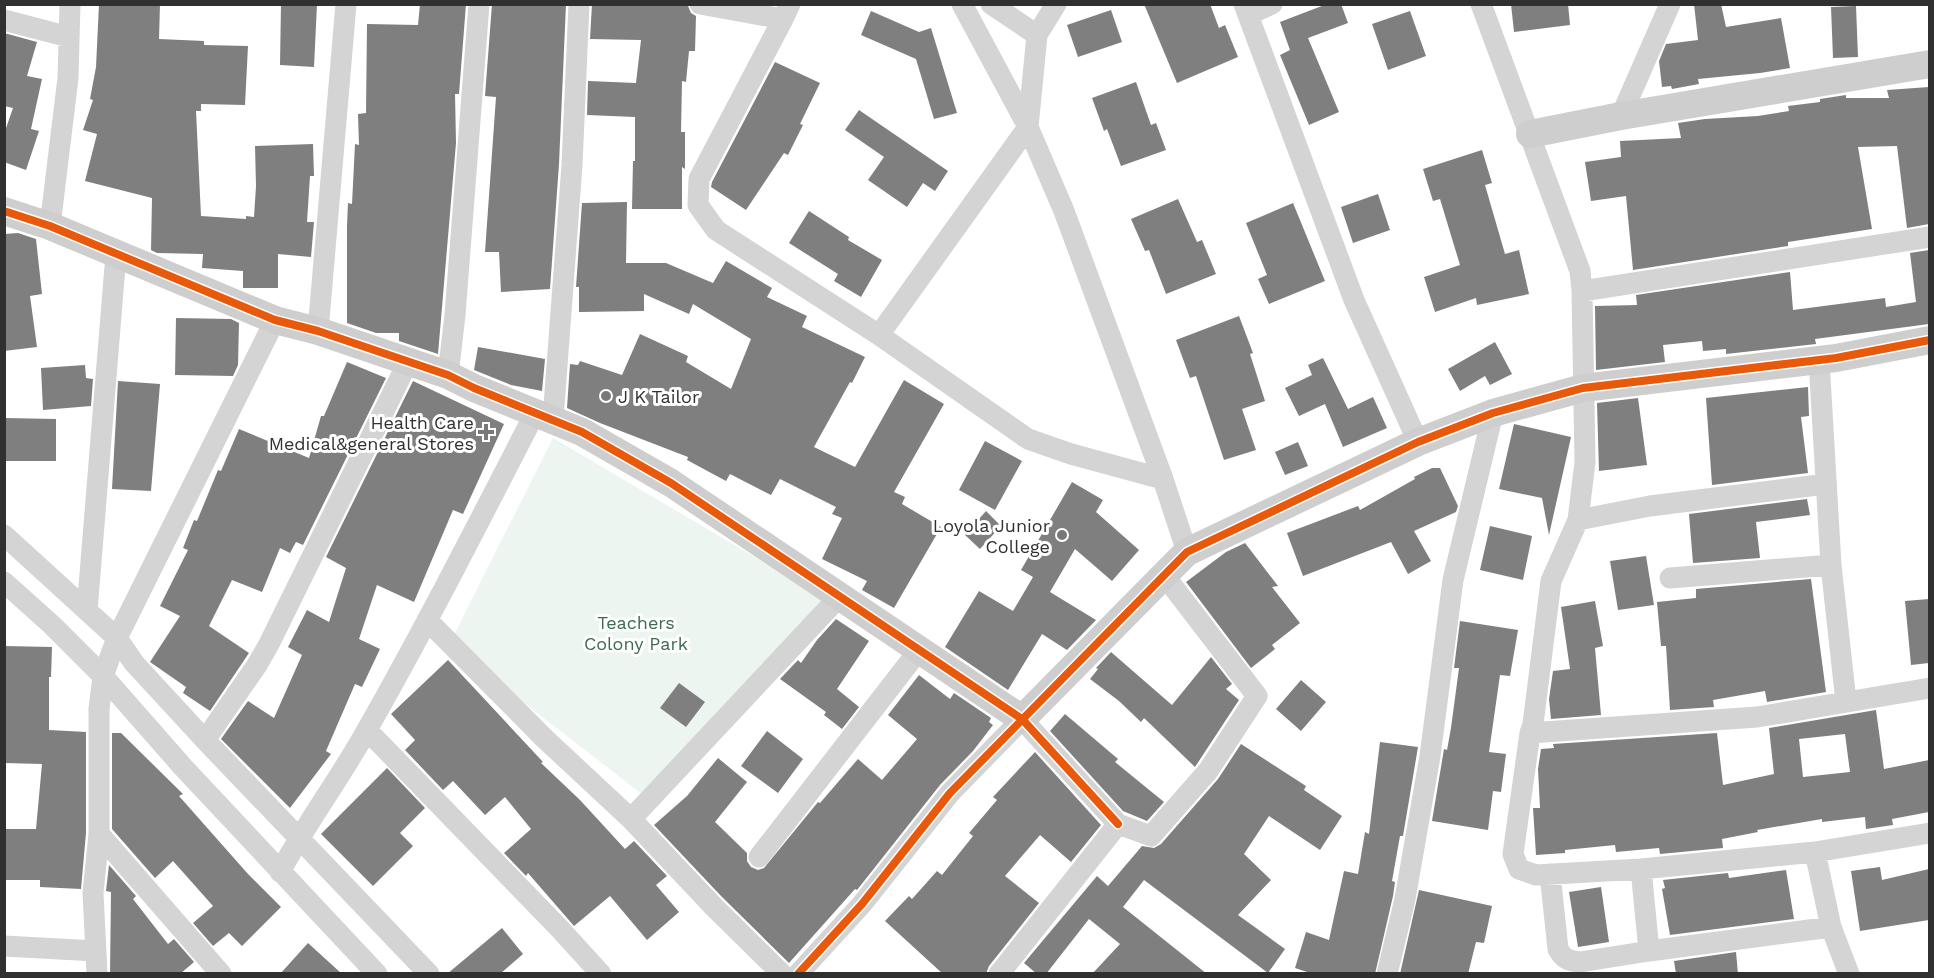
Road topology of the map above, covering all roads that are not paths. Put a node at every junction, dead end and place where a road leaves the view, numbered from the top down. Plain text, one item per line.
1 (70, 4) edge
2 (346, 4) edge
3 (479, 4) edge
4 (579, 4) edge
5 (700, 4) edge
6 (962, 4) edge
7 (991, 4) edge
8 (1056, 4) edge
9 (1272, 4) edge
10 (1481, 4) edge
11 (1670, 4) edge
12 (1246, 10) edge
13 (787, 12) edge
14 (4, 20) edge
15 (1037, 35) junction
16 (69, 37) junction
17 (1929, 64) edge
18 (1620, 116) junction
19 (1028, 127) junction
20 (1530, 134) junction
21 (4, 211) edge
22 (50, 226) junction
23 (1929, 237) edge
24 (116, 254) junction
25 (1582, 291) junction
26 (275, 320) junction
27 (318, 331) junction
28 (879, 335) junction
29 (1929, 340) edge
30 (1819, 360) junction
31 (408, 362) junction
32 (448, 375) junction
33 (1583, 388) junction
34 (1493, 413) junction
35 (544, 416) junction
36 (1418, 442) junction
37 (1163, 479) junction
38 (1827, 484) junction
39 (1578, 520) junction
40 (4, 535) edge
41 (1187, 552) junction
42 (1831, 565) junction
43 (1164, 575) junction
44 (1670, 578) dead end
45 (4, 582) edge
46 (840, 596) junction
47 (87, 611) junction
48 (427, 620) junction
49 (117, 638) junction
50 (919, 650) junction
51 (103, 676) junction
52 (1929, 688) edge
53 (1846, 702) junction
54 (1022, 719) junction
55 (367, 730) junction
56 (1530, 733) junction
57 (205, 740) junction
58 (631, 819) junction
59 (1118, 824) junction
60 (1929, 833) edge
61 (99, 834) junction
62 (299, 838) junction
63 (1815, 852) junction
64 (759, 857) dead end
65 (1641, 869) junction
66 (280, 872) junction
67 (1550, 874) junction
68 (1831, 927) junction
69 (4, 946) edge
70 (96, 951) junction
71 (1649, 951) junction
72 (97, 974) edge
73 (221, 974) edge
74 (377, 974) edge
75 (429, 974) edge
76 (601, 974) edge
77 (782, 974) edge
78 (798, 974) edge
79 (999, 974) edge
80 (1387, 974) edge
81 (1849, 974) edge

1 - 16 street
2 - 27 street
3 - 32 street
4 - 35 street
5 - 13 street
6 - 19 street
7 - 15 street
8 - 15 street
9 - 12 street
10 - 20 street
11 - 18 street
12 - 36 street
13 - 28 street
14 - 16 street
15 - 19 street
16 - 22 street
17 - 18 street
18 - 20 street
19 - 28 street
19 - 37 street
20 - 25 street
21 - 22 street
22 - 24 street
23 - 25 street
24 - 26 street
24 - 47 street
25 - 33 street
26 - 27 street
26 - 49 street
27 - 31 street
28 - 37 street
29 - 30 street
30 - 33 street
30 - 38 street
31 - 32 street
31 - 57 street
32 - 35 street
33 - 34 street
33 - 39 street
34 - 36 street
34 - 80 street
35 - 46 street
35 - 48 street
36 - 41 street
37 - 41 street
38 - 39 street
38 - 42 street
39 - 56 street
40 - 47 street
41 - 43 street
42 - 44 street
42 - 53 street
43 - 54 street
43 - 59 street
45 - 51 street
46 - 50 street
46 - 58 street
47 - 49 street
48 - 55 street
48 - 58 street
49 - 51 street
49 - 57 street
50 - 54 street
50 - 64 street
51 - 61 street
51 - 66 street
52 - 53 street
53 - 56 street
54 - 59 street
54 - 78 street
55 - 62 street
55 - 76 street
56 - 67 street
57 - 62 street
58 - 77 street
59 - 79 street
60 - 63 street
61 - 70 street
61 - 73 street
62 - 66 street
62 - 75 street
63 - 65 street
63 - 68 street
65 - 67 street
65 - 71 street
66 - 74 street
67 - 71 street
68 - 71 street
68 - 81 street
69 - 70 street
70 - 72 street

